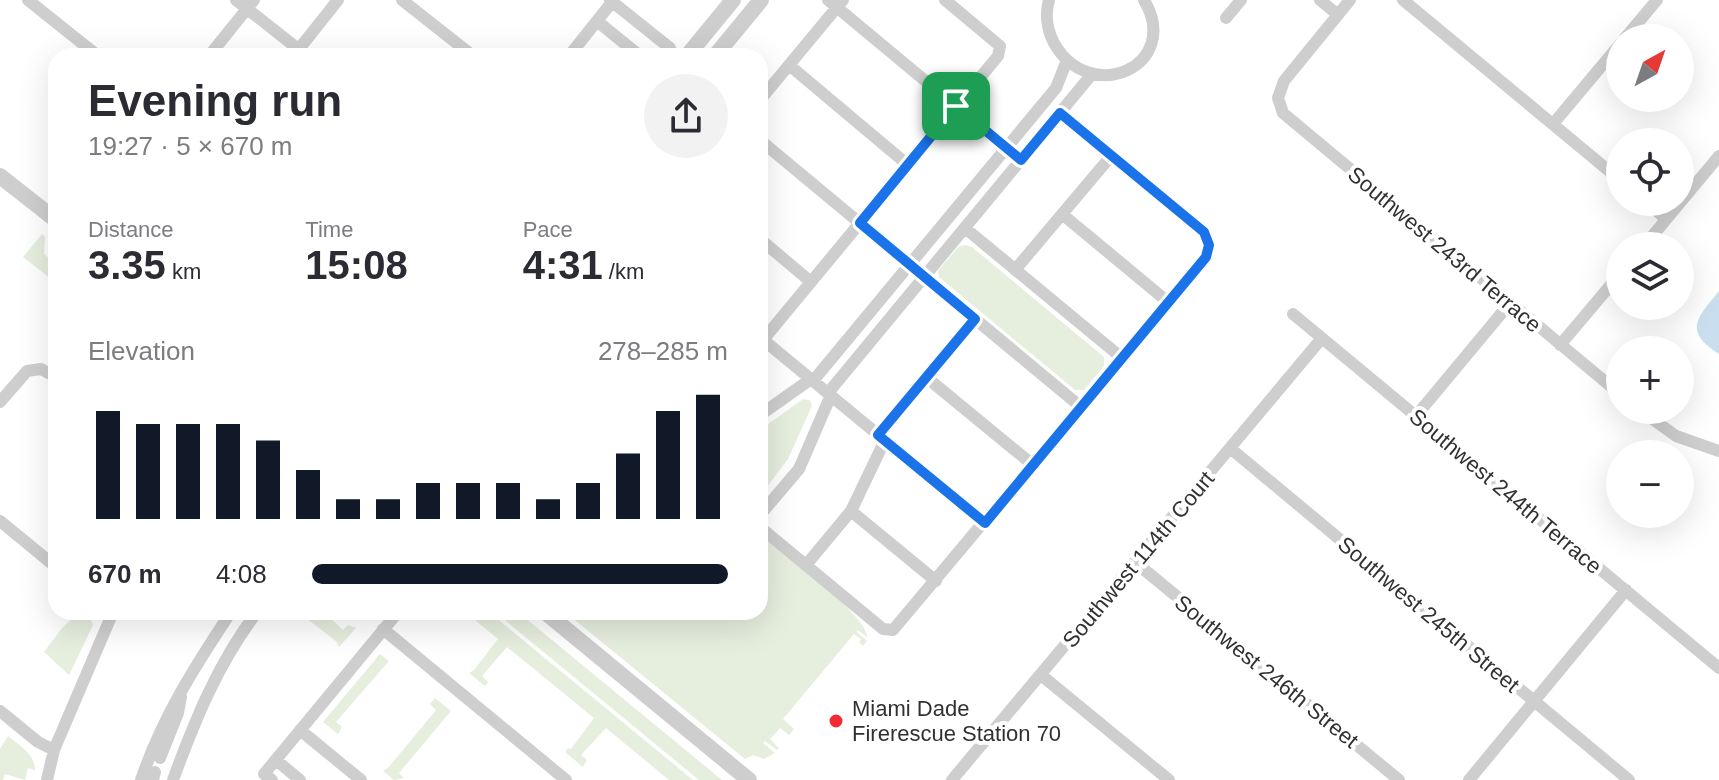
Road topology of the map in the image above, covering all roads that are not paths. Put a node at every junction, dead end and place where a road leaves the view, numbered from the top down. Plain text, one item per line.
1 (28, 0) edge
2 (236, 0) edge
3 (338, 0) edge
4 (402, 0) edge
5 (733, 0) edge
6 (761, 0) edge
7 (945, 0) edge
8 (1241, 0) edge
9 (1320, 0) edge
10 (1350, 0) edge
11 (1403, 0) edge
12 (611, 1) edge
13 (836, 2) edge
14 (1149, 3) edge
15 (1648, 3) edge
16 (250, 4) edge
17 (1046, 4) edge
18 (1338, 15) junction
19 (1226, 18) dead end
20 (597, 21) junction
21 (1634, 24) edge
22 (88, 48) edge
23 (215, 48) edge
24 (298, 48) edge
25 (306, 48) edge
26 (463, 48) edge
27 (575, 48) edge
28 (630, 48) edge
29 (670, 48) edge
30 (694, 48) edge
31 (722, 48) edge
32 (1067, 60) junction
33 (1606, 61) edge
34 (789, 65) junction
35 (1092, 74) junction
36 (768, 90) edge
37 (956, 106) junction
38 (1060, 113) junction
39 (1553, 124) junction
40 (768, 147) edge
41 (1007, 148) junction
42 (1111, 156) junction
43 (1719, 156) edge
44 (1021, 160) junction
45 (908, 165) junction
46 (1606, 168) edge
47 (0, 176) edge
48 (48, 214) edge
49 (1062, 214) junction
50 (1662, 216) edge
51 (1666, 219) junction
52 (860, 223) junction
53 (965, 228) junction
54 (1655, 232) edge
55 (768, 246) edge
56 (910, 265) junction
57 (1015, 270) junction
58 (927, 279) junction
59 (811, 282) junction
60 (1606, 291) edge
61 (1168, 302) junction
62 (1510, 303) junction
63 (1293, 314) dead end
64 (975, 319) junction
65 (768, 331) edge
66 (1322, 338) junction
67 (768, 343) edge
68 (1560, 345) junction
69 (1122, 358) junction
70 (48, 371) edge
71 (926, 377) junction
72 (812, 380) junction
73 (1606, 383) edge
74 (829, 394) junction
75 (0, 402) edge
76 (1081, 407) junction
77 (768, 410) edge
78 (1416, 416) junction
79 (1659, 424) edge
80 (881, 437) junction
81 (1230, 448) junction
82 (1719, 451) edge
83 (1033, 465) junction
84 (768, 506) edge
85 (851, 511) junction
86 (0, 521) edge
87 (985, 523) junction
88 (768, 534) edge
89 (48, 560) edge
90 (1135, 562) junction
91 (806, 565) junction
92 (936, 581) junction
93 (1626, 590) junction
94 (110, 620) edge
95 (226, 620) edge
96 (252, 620) edge
97 (391, 620) edge
98 (555, 620) edge
99 (383, 629) junction
100 (1718, 665) edge
101 (1041, 675) junction
102 (182, 686) junction
103 (1534, 701) junction
104 (0, 711) edge
105 (300, 730) junction
106 (54, 750) junction
107 (160, 758) dead end
108 (276, 760) junction
109 (47, 780) edge
110 (141, 780) edge
111 (173, 780) edge
112 (272, 780) edge
113 (300, 780) edge
114 (361, 780) edge
115 (566, 780) edge
116 (749, 780) edge
117 (952, 780) edge
118 (1169, 780) edge
119 (1399, 780) edge
120 (1469, 780) edge
121 (1629, 780) edge

1 - 22 street
2 - 16 street
3 - 25 street
4 - 26 street
5 - 30 street
6 - 31 street
7 - 37 street
8 - 19 street
9 - 18 street
10 - 18 street
11 - 39 street
12 - 20 street
12 - 29 street
13 - 34 street
13 - 37 street
14 - 35 street
15 - 21 street
16 - 23 street
16 - 24 street
17 - 32 street
18 - 62 street, Southwest 243rd Terrace
20 - 27 street
20 - 28 street
32 - 35 street
32 - 41 street
33 - 39 street
34 - 36 street
34 - 45 street
35 - 38 street
37 - 41 street
37 - 45 street
38 - 42 street
38 - 44 street
39 - 46 street
40 - 52 street
41 - 44 street
41 - 56 street
42 - 49 street
42 - 61 street
43 - 51 street
44 - 53 street
45 - 52 street
47 - 48 street
49 - 57 street
49 - 61 street
50 - 51 street
51 - 54 street
52 - 56 street
52 - 59 street
53 - 57 street
53 - 58 street
55 - 59 street
56 - 58 street
56 - 72 street
57 - 69 street
58 - 64 street
58 - 74 street
59 - 65 street
60 - 68 street
61 - 69 street
62 - 68 street, Southwest 243rd Terrace
62 - 78 street
63 - 66 street, Southwest 244th Terrace
64 - 71 street
64 - 76 street
66 - 78 street, Southwest 244th Terrace
66 - 81 street, Southwest 114th Court
67 - 72 street
68 - 73 street, Southwest 243rd Terrace
69 - 76 street
70 - 75 street
71 - 80 street
71 - 83 street
72 - 74 street
72 - 77 street
74 - 80 street
74 - 84 street
76 - 83 street
78 - 93 street, Southwest 244th Terrace
79 - 82 street
80 - 85 street
80 - 87 street
81 - 90 street, Southwest 114th Court
81 - 103 street, Southwest 245th Street
83 - 87 street
85 - 91 street
85 - 92 street
86 - 89 street
87 - 92 street
88 - 91 street
90 - 101 street, Southwest 114th Court
90 - 119 street, Southwest 246th Street
91 - 92 street
93 - 100 street, Southwest 244th Terrace
93 - 103 street
94 - 106 street
95 - 102 street
96 - 111 street
97 - 99 street
98 - 116 street
99 - 105 street
99 - 115 street
101 - 117 street, Southwest 114th Court
101 - 118 street
102 - 107 street
102 - 110 street
103 - 120 street
103 - 121 street, Southwest 245th Street
104 - 106 street
105 - 108 street
105 - 114 street
106 - 109 street
108 - 112 street
108 - 113 street

